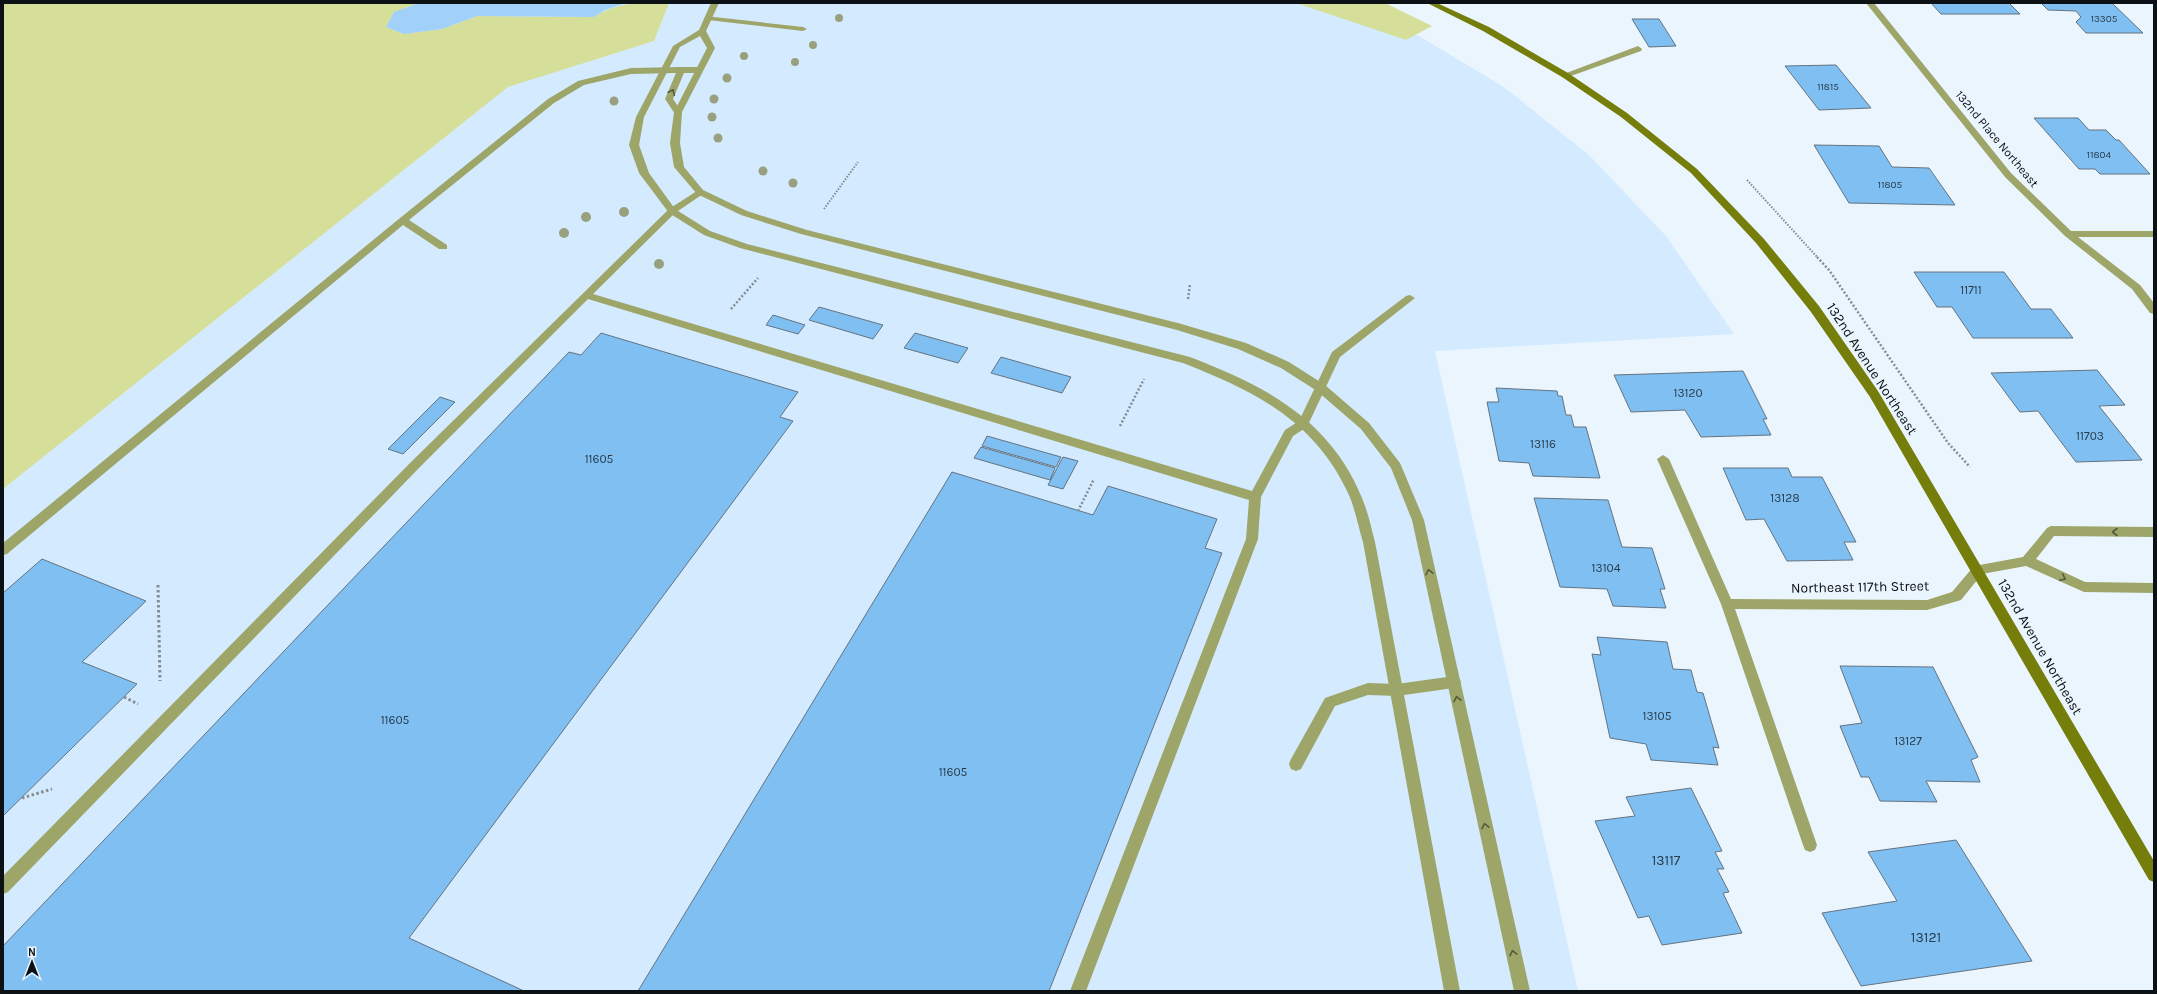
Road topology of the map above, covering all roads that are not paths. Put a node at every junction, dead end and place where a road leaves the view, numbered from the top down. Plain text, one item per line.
1 (715, 3) edge
2 (1431, 3) edge
3 (1870, 3) edge
4 (708, 18) junction
5 (803, 29) dead end
6 (702, 31) junction
7 (1638, 49) dead end
8 (664, 70) junction
9 (681, 70) junction
10 (700, 70) junction
11 (1565, 75) junction
12 (678, 112) junction
13 (700, 192) junction
14 (672, 211) junction
15 (403, 220) junction
16 (2068, 234) junction
17 (2154, 234) edge
18 (443, 247) dead end
19 (586, 295) junction
20 (1410, 298) dead end
21 (2154, 310) edge
22 (1321, 388) junction
23 (1303, 424) junction
24 (1663, 459) dead end
25 (1255, 497) junction
26 (2154, 532) edge
27 (3, 550) edge
28 (2027, 561) junction
29 (1978, 570) junction
30 (2154, 588) edge
31 (1727, 604) junction
32 (1454, 682) junction
33 (1397, 690) junction
34 (1296, 764) dead end
35 (1810, 845) dead end
36 (2154, 875) edge
37 (3, 887) edge
38 (1078, 991) edge
39 (1452, 991) edge
40 (1522, 991) edge

1 - 4 street
2 - 11 street, 132nd Avenue Northeast
3 - 16 street, 132nd Place Northeast
4 - 5 street
4 - 6 street
6 - 8 street
6 - 10 street
7 - 11 street
8 - 9 street
8 - 14 street
8 - 15 street
9 - 10 street
12 -> 9 street
10 - 12 street
11 - 29 street, 132nd Avenue Northeast
12 - 13 street
13 - 14 street
13 - 22 street
14 - 19 street
14 - 23 street
15 - 18 street
15 - 27 street
16 - 17 street
16 - 21 street, 132nd Place Northeast
19 - 25 street
19 - 37 street
20 - 22 street
22 - 23 street
32 -> 22 street
23 - 25 street
23 - 33 street
24 - 31 street
25 - 38 street
26 -> 28 street
28 - 29 street
28 -> 30 street
29 - 31 street, Northeast 117th Street
29 - 36 street, 132nd Avenue Northeast
31 - 35 street
32 - 33 street
40 -> 32 street
33 - 34 street
33 - 39 street

